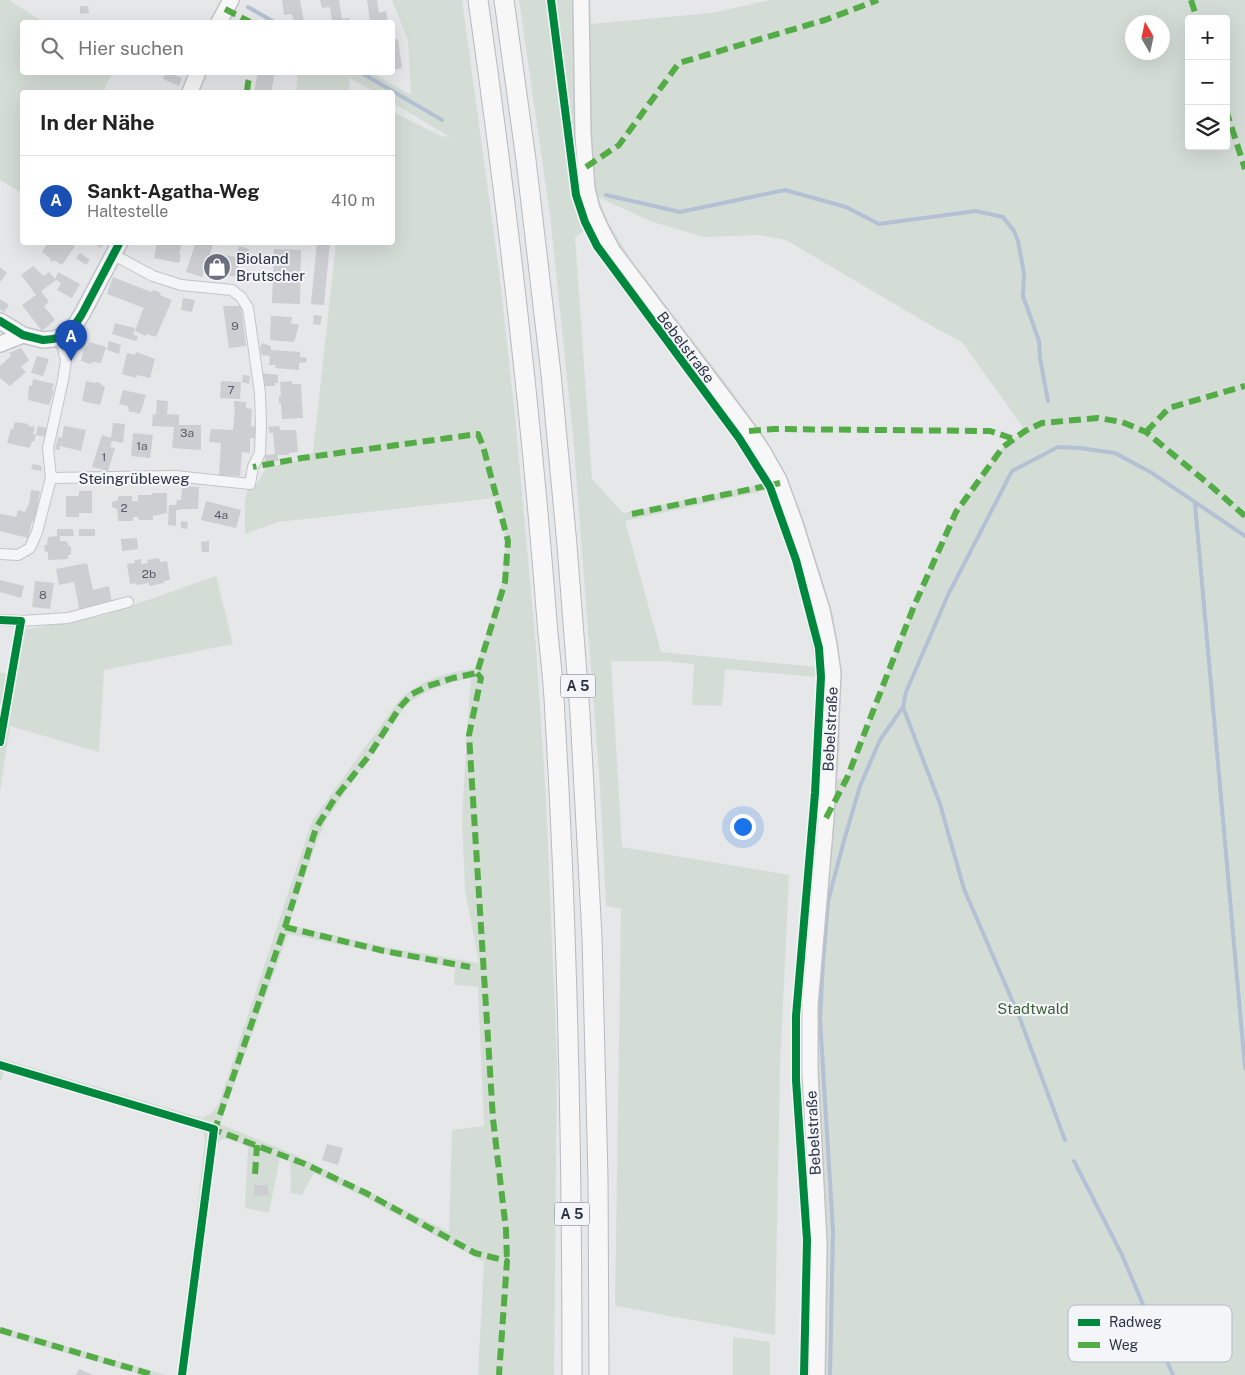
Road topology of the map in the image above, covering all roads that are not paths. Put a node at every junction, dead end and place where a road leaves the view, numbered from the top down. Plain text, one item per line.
1 (478, 0) edge
2 (504, 0) edge
3 (581, 0) edge
4 (197, 75) edge
5 (191, 90) edge
6 (117, 249) edge
7 (0, 321) edge
8 (23, 336) junction
9 (60, 336) junction
10 (0, 344) edge
11 (51, 478) junction
12 (0, 554) edge
13 (128, 602) dead end
14 (0, 620) edge
15 (572, 1375) edge
16 (599, 1375) edge
17 (817, 1375) edge

1 - 15 highway, A 5
2 - 16 highway, A 5
3 - 17 street, Bebelstraße
4 - 5 street
6 - 9 street
6 - 11 street, Steingrübleweg
7 - 8 street
8 - 9 street
8 - 10 street
9 - 11 street
11 - 12 street
13 - 14 street

